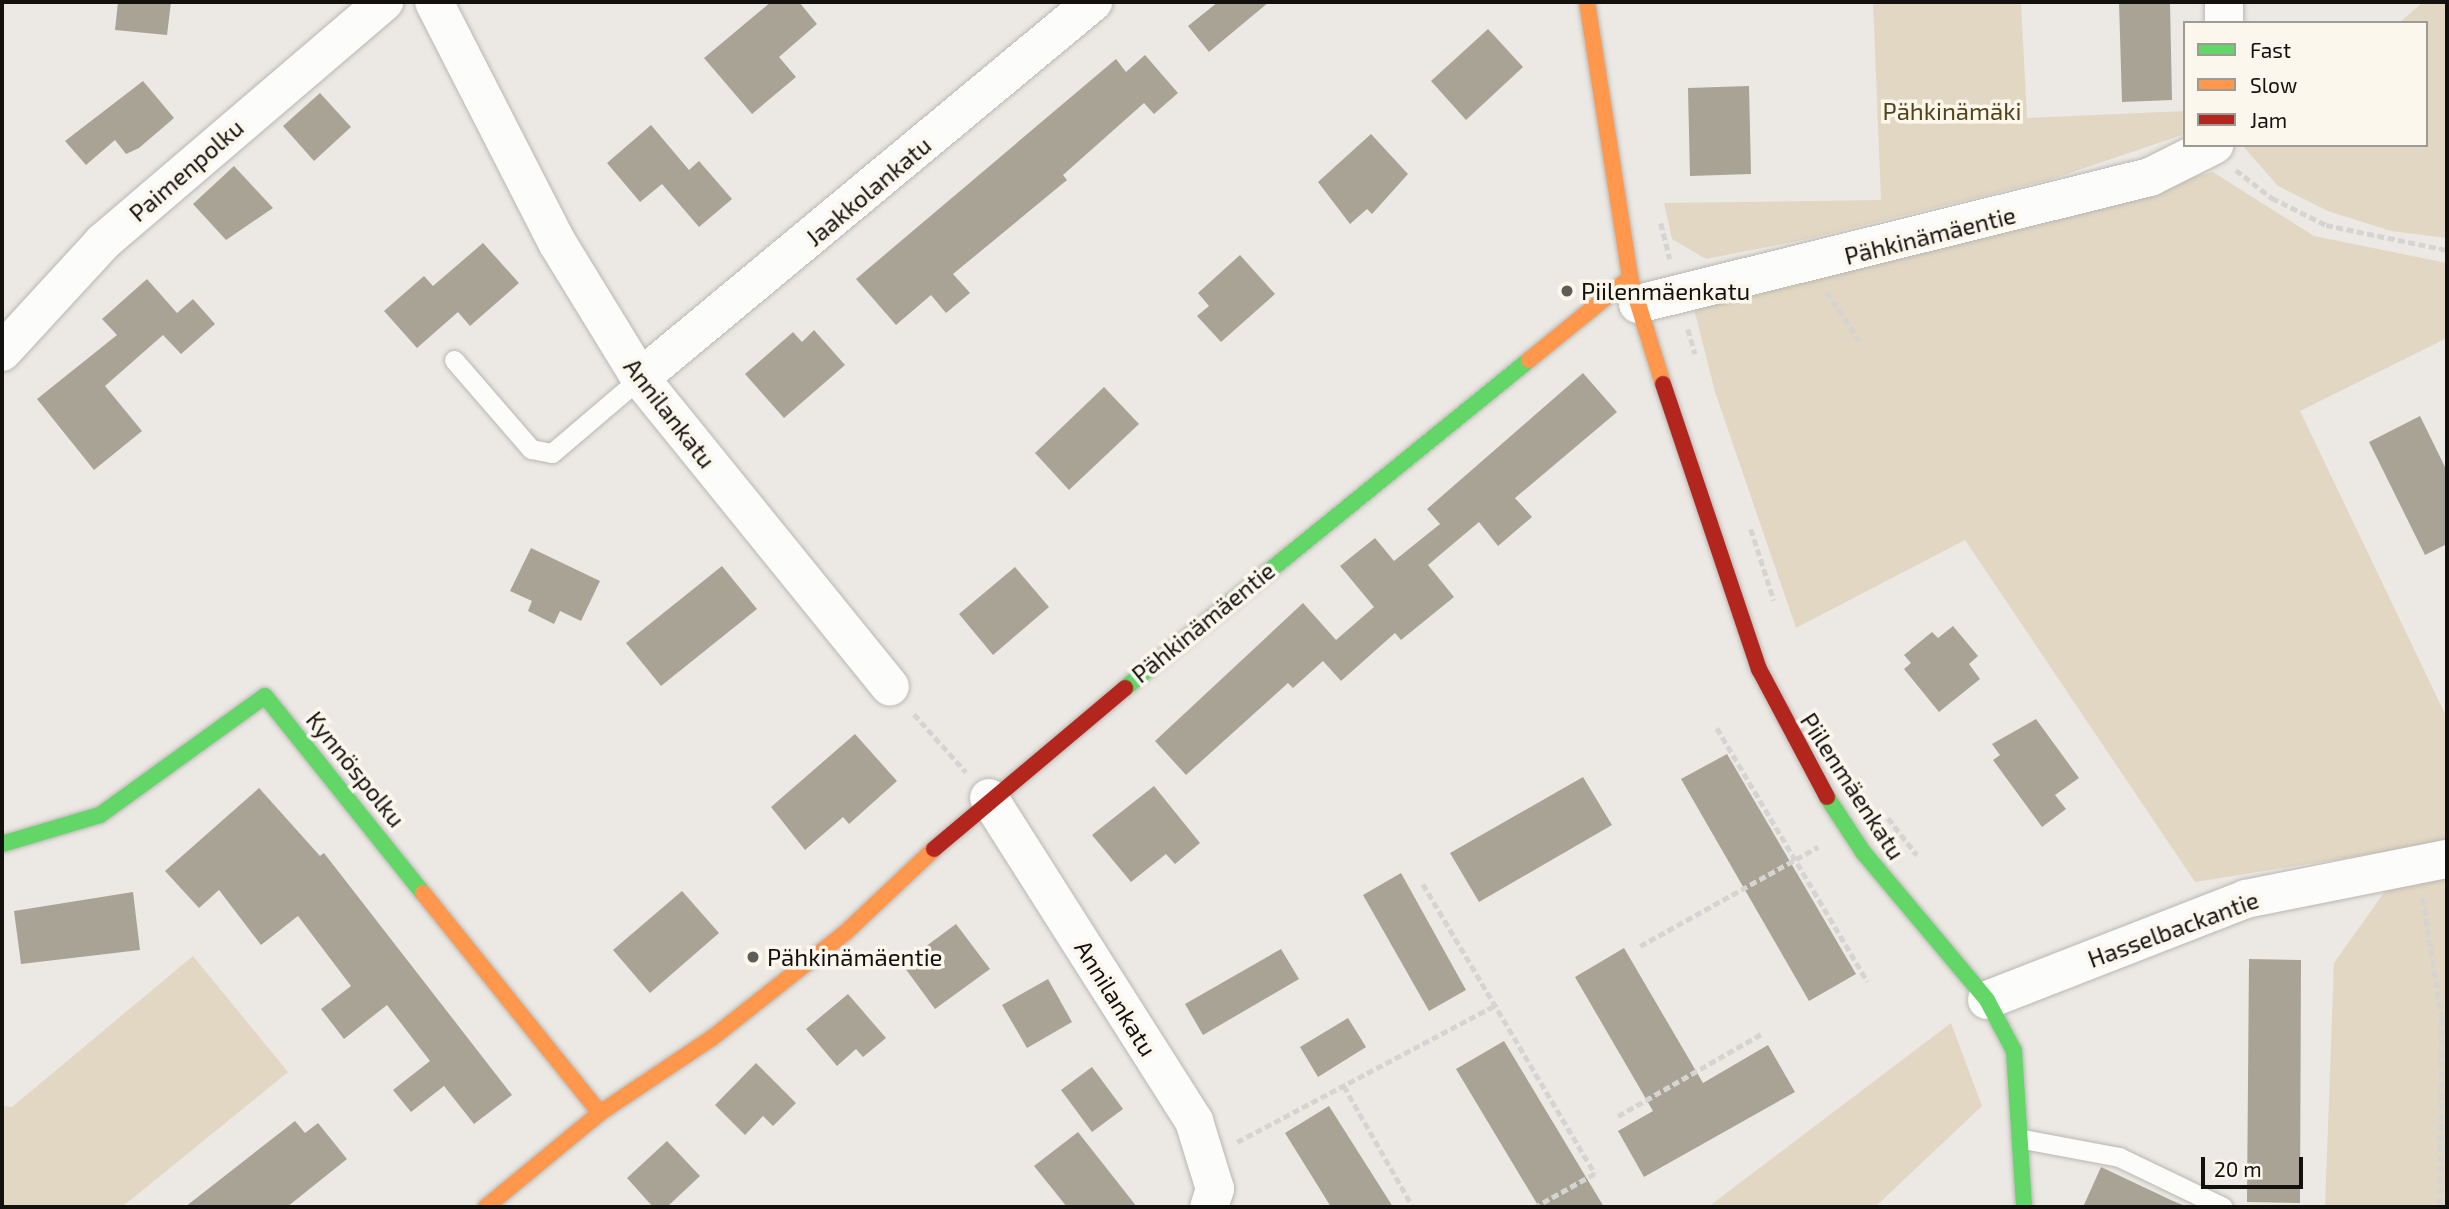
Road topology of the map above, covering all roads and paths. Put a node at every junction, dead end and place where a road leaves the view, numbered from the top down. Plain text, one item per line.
1 (384, 2) edge
2 (434, 2) edge
3 (1093, 2) edge
4 (1587, 2) edge
5 (2224, 2) edge
6 (2224, 21) edge
7 (2212, 148) edge
8 (1658, 212) dead end
9 (2447, 250) edge
10 (1808, 266) junction
11 (1634, 291) junction
12 (1679, 294) junction
13 (1859, 340) dead end
14 (2, 352) edge
15 (454, 360) dead end
16 (1700, 370) dead end
17 (640, 377) junction
18 (1750, 526) dead end
19 (1776, 604) dead end
20 (890, 687) joint
21 (1717, 728) dead end
22 (981, 789) junction
23 (1885, 815) dead end
24 (1849, 830) junction
25 (2, 844) edge
26 (1795, 860) junction
27 (2432, 861) edge
28 (1927, 868) dead end
29 (1423, 884) dead end
30 (1640, 946) dead end
31 (1868, 982) dead end
32 (1987, 1000) junction
33 (1494, 1006) junction
34 (1761, 1034) dead end
35 (1343, 1086) junction
36 (600, 1113) junction
37 (1618, 1116) dead end
38 (2023, 1139) junction
39 (1206, 1159) junction
40 (486, 1207) edge
41 (1209, 1207) edge
42 (1413, 1207) edge
43 (1536, 1207) edge
44 (2024, 1207) edge
45 (2223, 1207) edge
46 (2440, 1207) edge

1 - 14 street, Paimenpolku
2 - 17 street, Annilankatu
3 - 17 street, Jaakkolankatu
4 - 11 street, Piilenmäenkatu
5 - 6 street
7 - 9 path
7 - 10 street, Pähkinämäentie
8 - 12 path
10 - 12 street, Pähkinämäentie
10 - 13 path
11 - 12 street, Pähkinämäentie
11 - 22 street, Pähkinämäentie
11 - 24 street, Piilenmäenkatu
12 - 16 path
15 - 17 lane
17 - 20 street, Annilankatu
18 - 19 path
20 - 22 path
21 - 26 path
22 - 36 street, Pähkinämäentie
22 - 39 street, Annilankatu
23 - 28 path
24 - 26 path
24 - 32 street, Piilenmäenkatu
25 - 36 street, Kynnöspolku
26 - 30 path
26 - 31 path
27 - 32 street, Hasselbackantie
27 - 46 path
29 - 33 path
32 - 38 street, Piilenmäenkatu
33 - 35 path
33 - 43 path
34 - 37 path
35 - 39 path
35 - 42 path
36 - 40 street, Pähkinämäentie
38 - 44 street, Piilenmäenkatu
38 - 45 lane
39 - 41 street, Annilankatu

